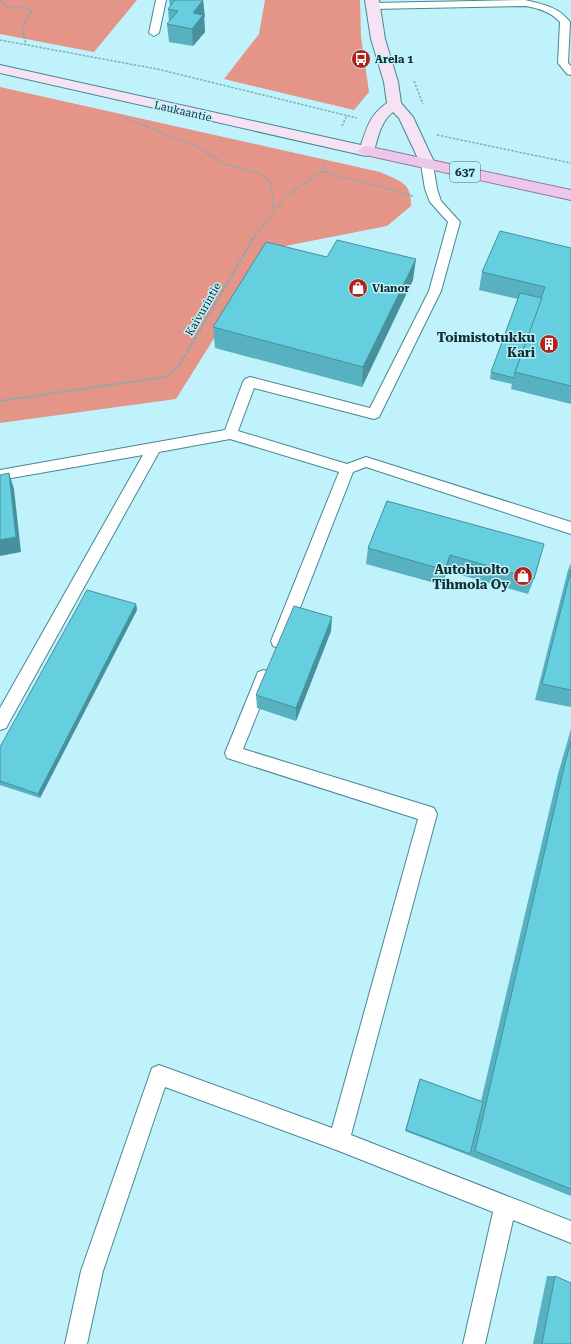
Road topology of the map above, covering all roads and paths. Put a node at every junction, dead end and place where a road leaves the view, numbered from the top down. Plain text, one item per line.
1 (1, 0) edge
2 (161, 0) edge
3 (372, 3) edge
4 (154, 32) dead end
5 (0, 40) edge
6 (26, 45) junction
7 (0, 69) edge
8 (571, 72) edge
9 (394, 104) junction
10 (122, 117) dead end
11 (435, 135) dead end
12 (334, 145) junction
13 (366, 151) junction
14 (571, 163) edge
15 (427, 164) junction
16 (322, 170) junction
17 (571, 195) edge
18 (436, 202) junction
19 (274, 211) junction
20 (0, 401) edge
21 (230, 434) junction
22 (154, 448) junction
23 (347, 469) junction
24 (0, 475) edge
25 (571, 528) edge
26 (274, 652) edge
27 (268, 667) edge
28 (0, 722) edge
29 (339, 1141) junction
30 (506, 1206) junction
31 (571, 1232) edge
32 (76, 1344) edge
33 (474, 1344) edge

1 - 6 path
2 - 4 lane
3 - 8 lane
3 - 9 main road
5 - 6 path
6 - 12 path, Kaivurintie
7 - 12 main road, Laukaantie / 637
9 - 13 main road
9 - 15 main road
10 - 19 path
11 - 14 path
12 - 13 main road, Laukaantie / 637
12 - 16 path, Kaivurintie
13 - 15 main road, 637
15 - 17 main road, 637
15 - 18 lane
16 - 18 path
16 - 19 path, Kaivurintie
18 - 21 lane
19 - 20 path, Kaivurintie
21 - 22 lane
21 - 23 lane
22 - 24 lane
22 - 28 lane
23 - 25 lane
23 - 26 lane
27 - 29 lane
29 - 30 lane
29 - 32 lane
30 - 31 lane
30 - 33 lane

